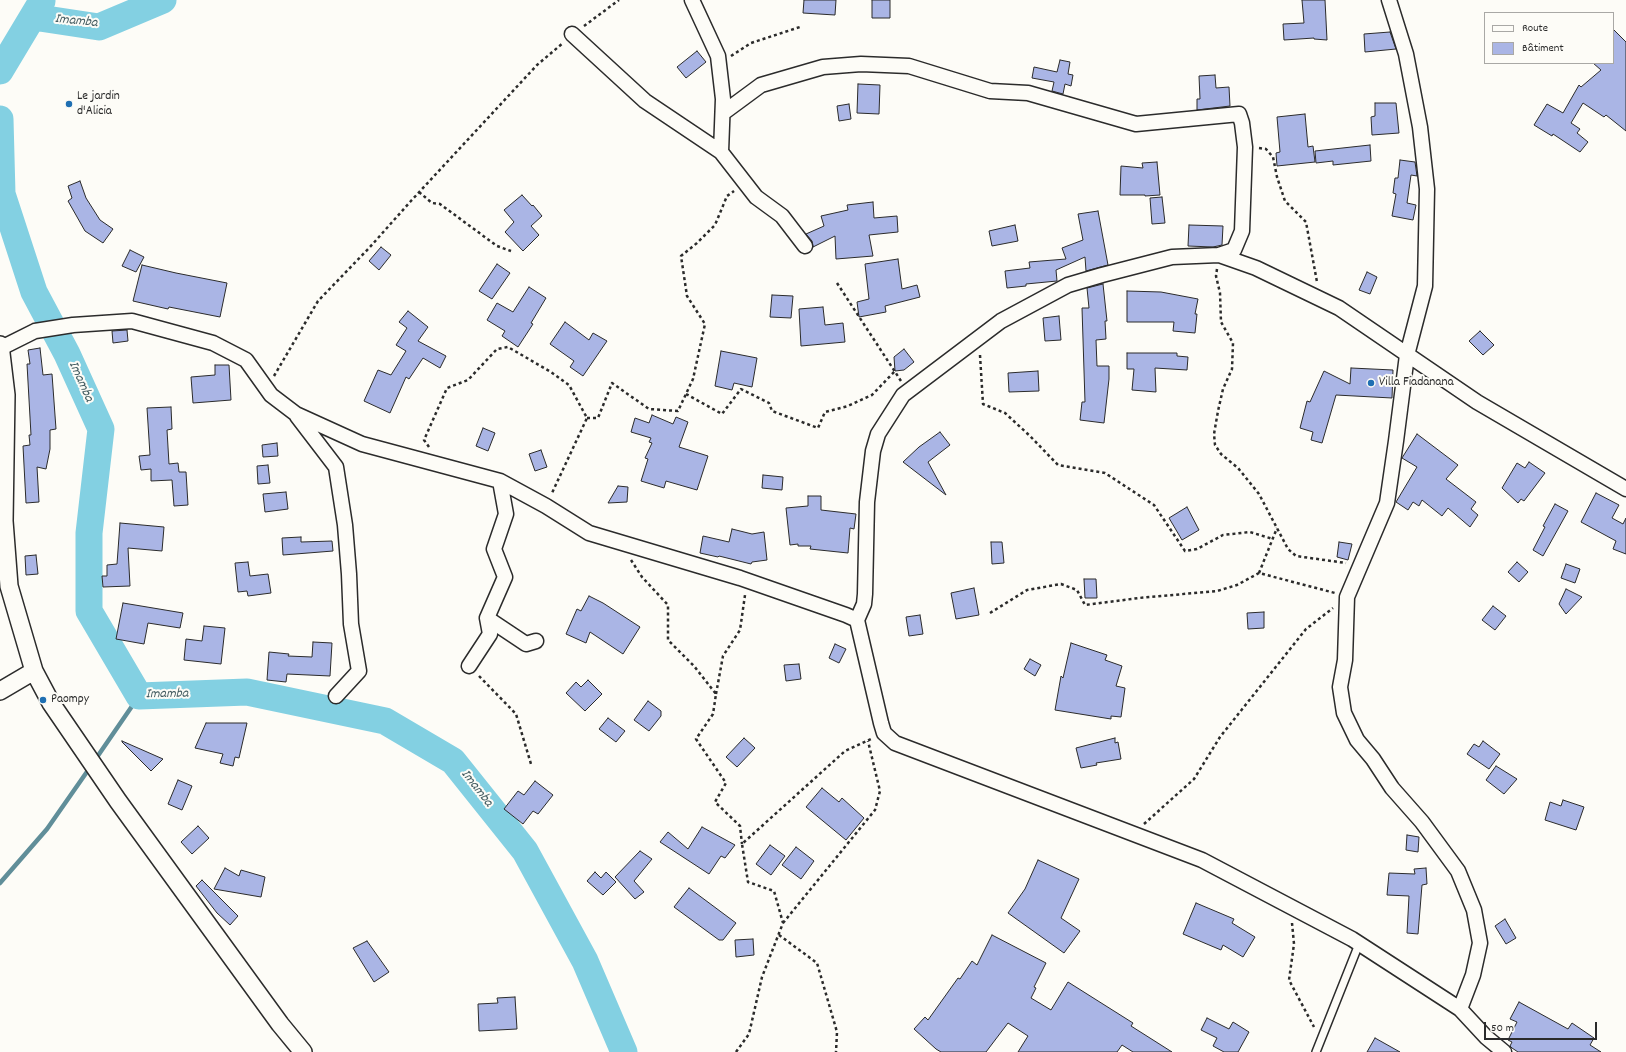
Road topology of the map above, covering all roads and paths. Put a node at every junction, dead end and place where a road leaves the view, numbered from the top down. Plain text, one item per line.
1 (619, 0) edge
2 (692, 0) edge
3 (1389, 0) edge
4 (800, 27) dead end
5 (572, 34) junction
6 (719, 65) junction
7 (723, 113) junction
8 (1245, 147) junction
9 (721, 152) junction
10 (745, 182) junction
11 (419, 192) junction
12 (805, 246) dead end
13 (511, 251) dead end
14 (1219, 255) junction
15 (837, 283) dead end
16 (1320, 299) junction
17 (979, 338) junction
18 (0, 346) edge
19 (1407, 355) junction
20 (895, 371) junction
21 (266, 388) junction
22 (908, 391) junction
23 (686, 394) junction
24 (3, 395) edge
25 (296, 414) junction
26 (587, 418) junction
27 (444, 467) junction
28 (500, 481) junction
29 (1626, 489) edge
30 (546, 506) junction
31 (1278, 527) junction
32 (1273, 540) junction
33 (621, 542) junction
34 (1351, 564) dead end
35 (1259, 573) junction
36 (747, 581) junction
37 (4, 586) edge
38 (1347, 597) junction
39 (990, 613) dead end
40 (487, 618) junction
41 (857, 620) junction
42 (536, 641) dead end
43 (469, 666) joint
44 (34, 671) junction
45 (0, 691) edge
46 (716, 694) junction
47 (336, 696) dead end
48 (884, 733) junction
49 (868, 741) junction
50 (532, 764) dead end
51 (1134, 834) junction
52 (742, 844) junction
53 (1290, 907) junction
54 (783, 923) junction
55 (778, 935) junction
56 (1359, 944) junction
57 (1460, 1009) junction
58 (1321, 1041) junction
59 (303, 1052) edge
60 (736, 1052) edge
61 (836, 1052) edge
62 (1316, 1052) edge
63 (1504, 1052) edge

1 - 5 path
2 - 6 street
3 - 19 street
4 - 6 path
5 - 9 street
5 - 11 path
6 - 7 street
7 - 8 street
7 - 9 street
8 - 14 street
8 - 16 path
9 - 10 street
10 - 12 street
10 - 23 path
11 - 13 path
11 - 21 path
14 - 16 street
14 - 17 street
14 - 31 path
15 - 20 path
16 - 19 street
17 - 22 street
17 - 32 path
18 - 21 street
18 - 24 street
19 - 29 street
19 - 38 street
20 - 22 path
20 - 23 path
21 - 25 street
22 - 41 street
23 - 26 path
24 - 37 street
25 - 27 street
25 - 47 street
26 - 27 path
26 - 30 path
27 - 28 street
28 - 30 street
28 - 40 street
30 - 33 street
31 - 32 path
31 - 34 path
32 - 35 path
33 - 36 street
33 - 46 path
35 - 38 path
35 - 39 path
36 - 41 street
36 - 46 path
37 - 44 street
38 - 51 path
38 - 57 street
40 - 42 street
40 - 43 street
41 - 48 street
43 - 50 path
44 - 45 street
44 - 59 street
46 - 52 path
48 - 49 path
48 - 51 street
49 - 52 path
49 - 54 path
51 - 53 street
52 - 54 path
53 - 56 street
53 - 58 path
54 - 55 path
55 - 60 path
55 - 61 path
56 - 57 street
56 - 58 lane
57 - 63 street
58 - 62 lane

